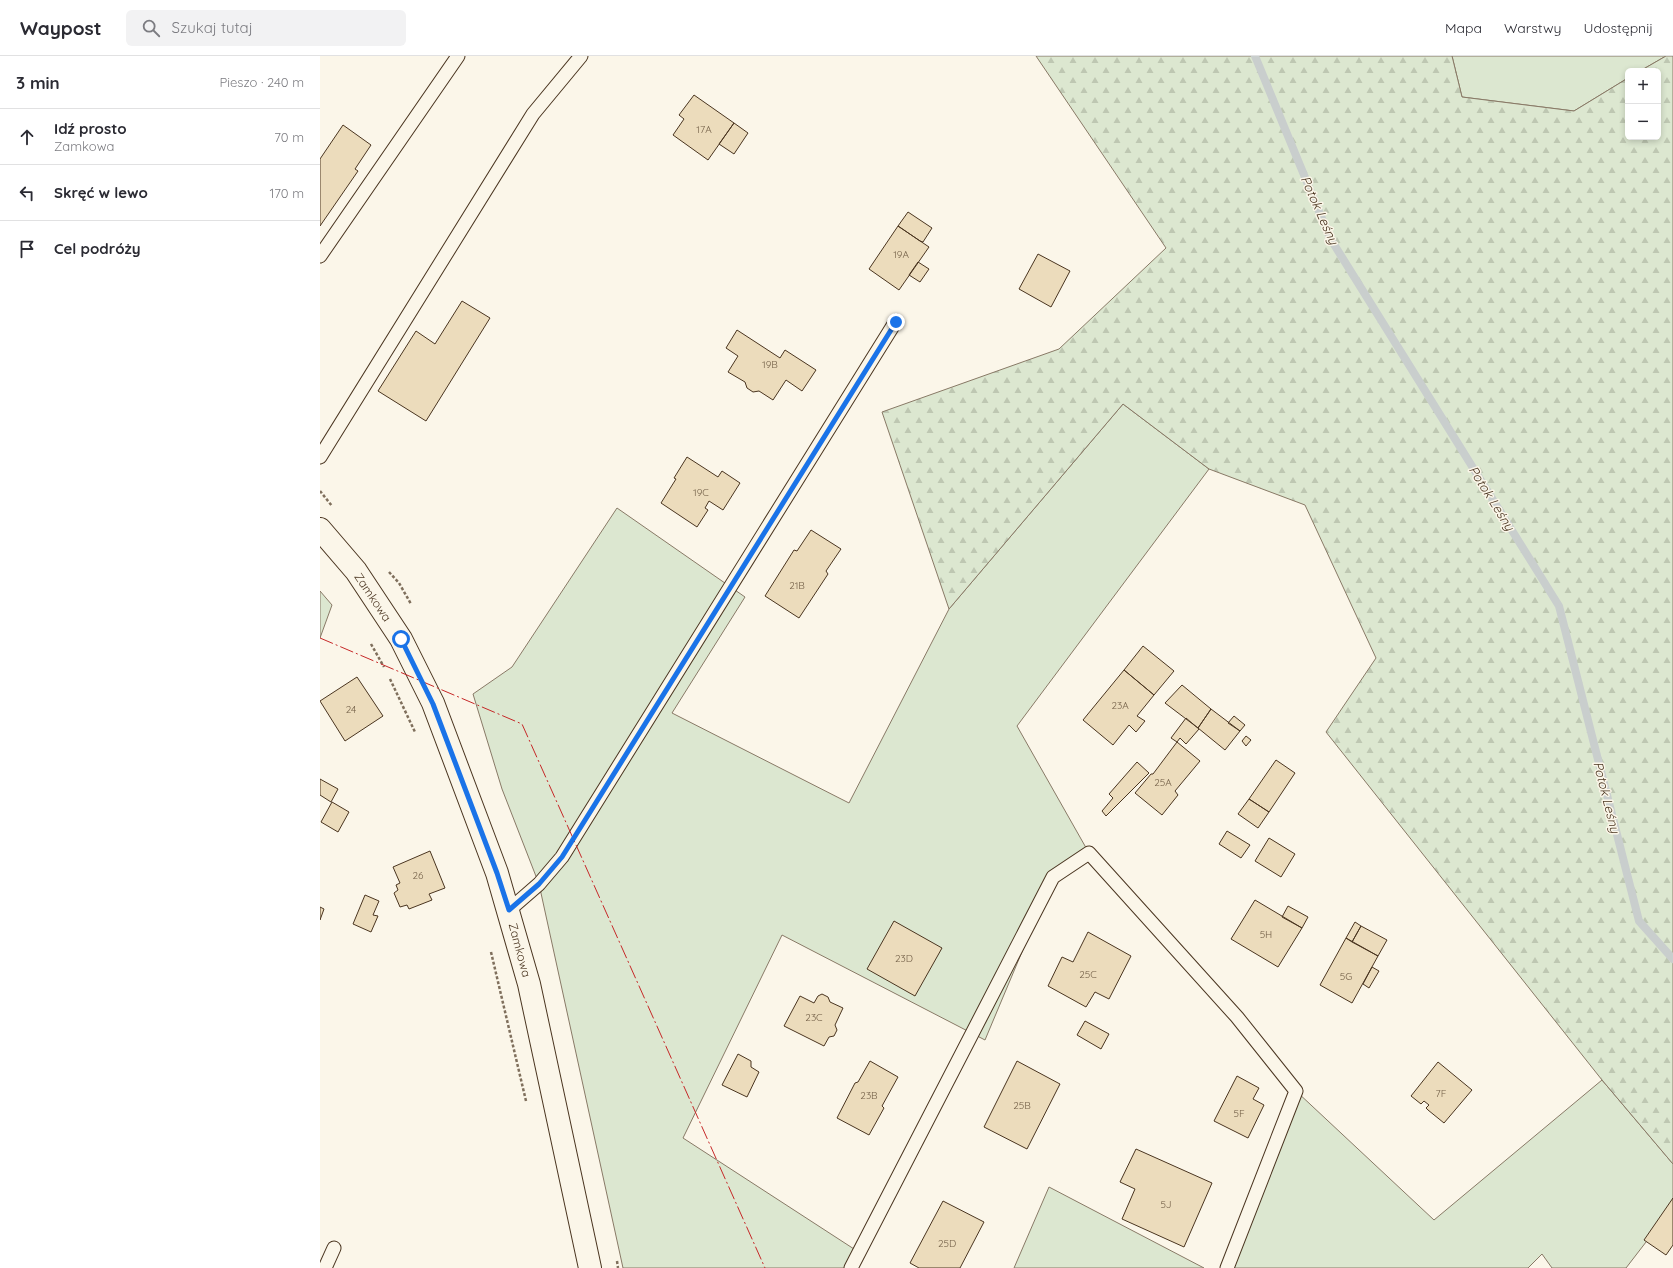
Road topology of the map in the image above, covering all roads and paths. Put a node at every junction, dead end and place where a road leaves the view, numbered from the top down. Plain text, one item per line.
1 (458, 56) edge
2 (581, 56) edge
3 (320, 256) edge
4 (896, 322) dead end
5 (320, 458) edge
6 (320, 529) edge
7 (368, 637) dead end
8 (386, 671) dead end
9 (389, 678) dead end
10 (417, 739) dead end
11 (509, 910) junction
12 (490, 945) dead end
13 (528, 1109) dead end
14 (334, 1248) dead end
15 (325, 1268) edge
16 (590, 1268) edge
17 (851, 1268) edge
18 (1227, 1268) edge

1 - 3 lane
2 - 5 lane
4 - 11 lane
6 - 11 street, Zamkowa
7 - 8 path
9 - 10 path
11 - 16 street, Zamkowa
12 - 13 path
14 - 15 lane
17 - 18 lane

